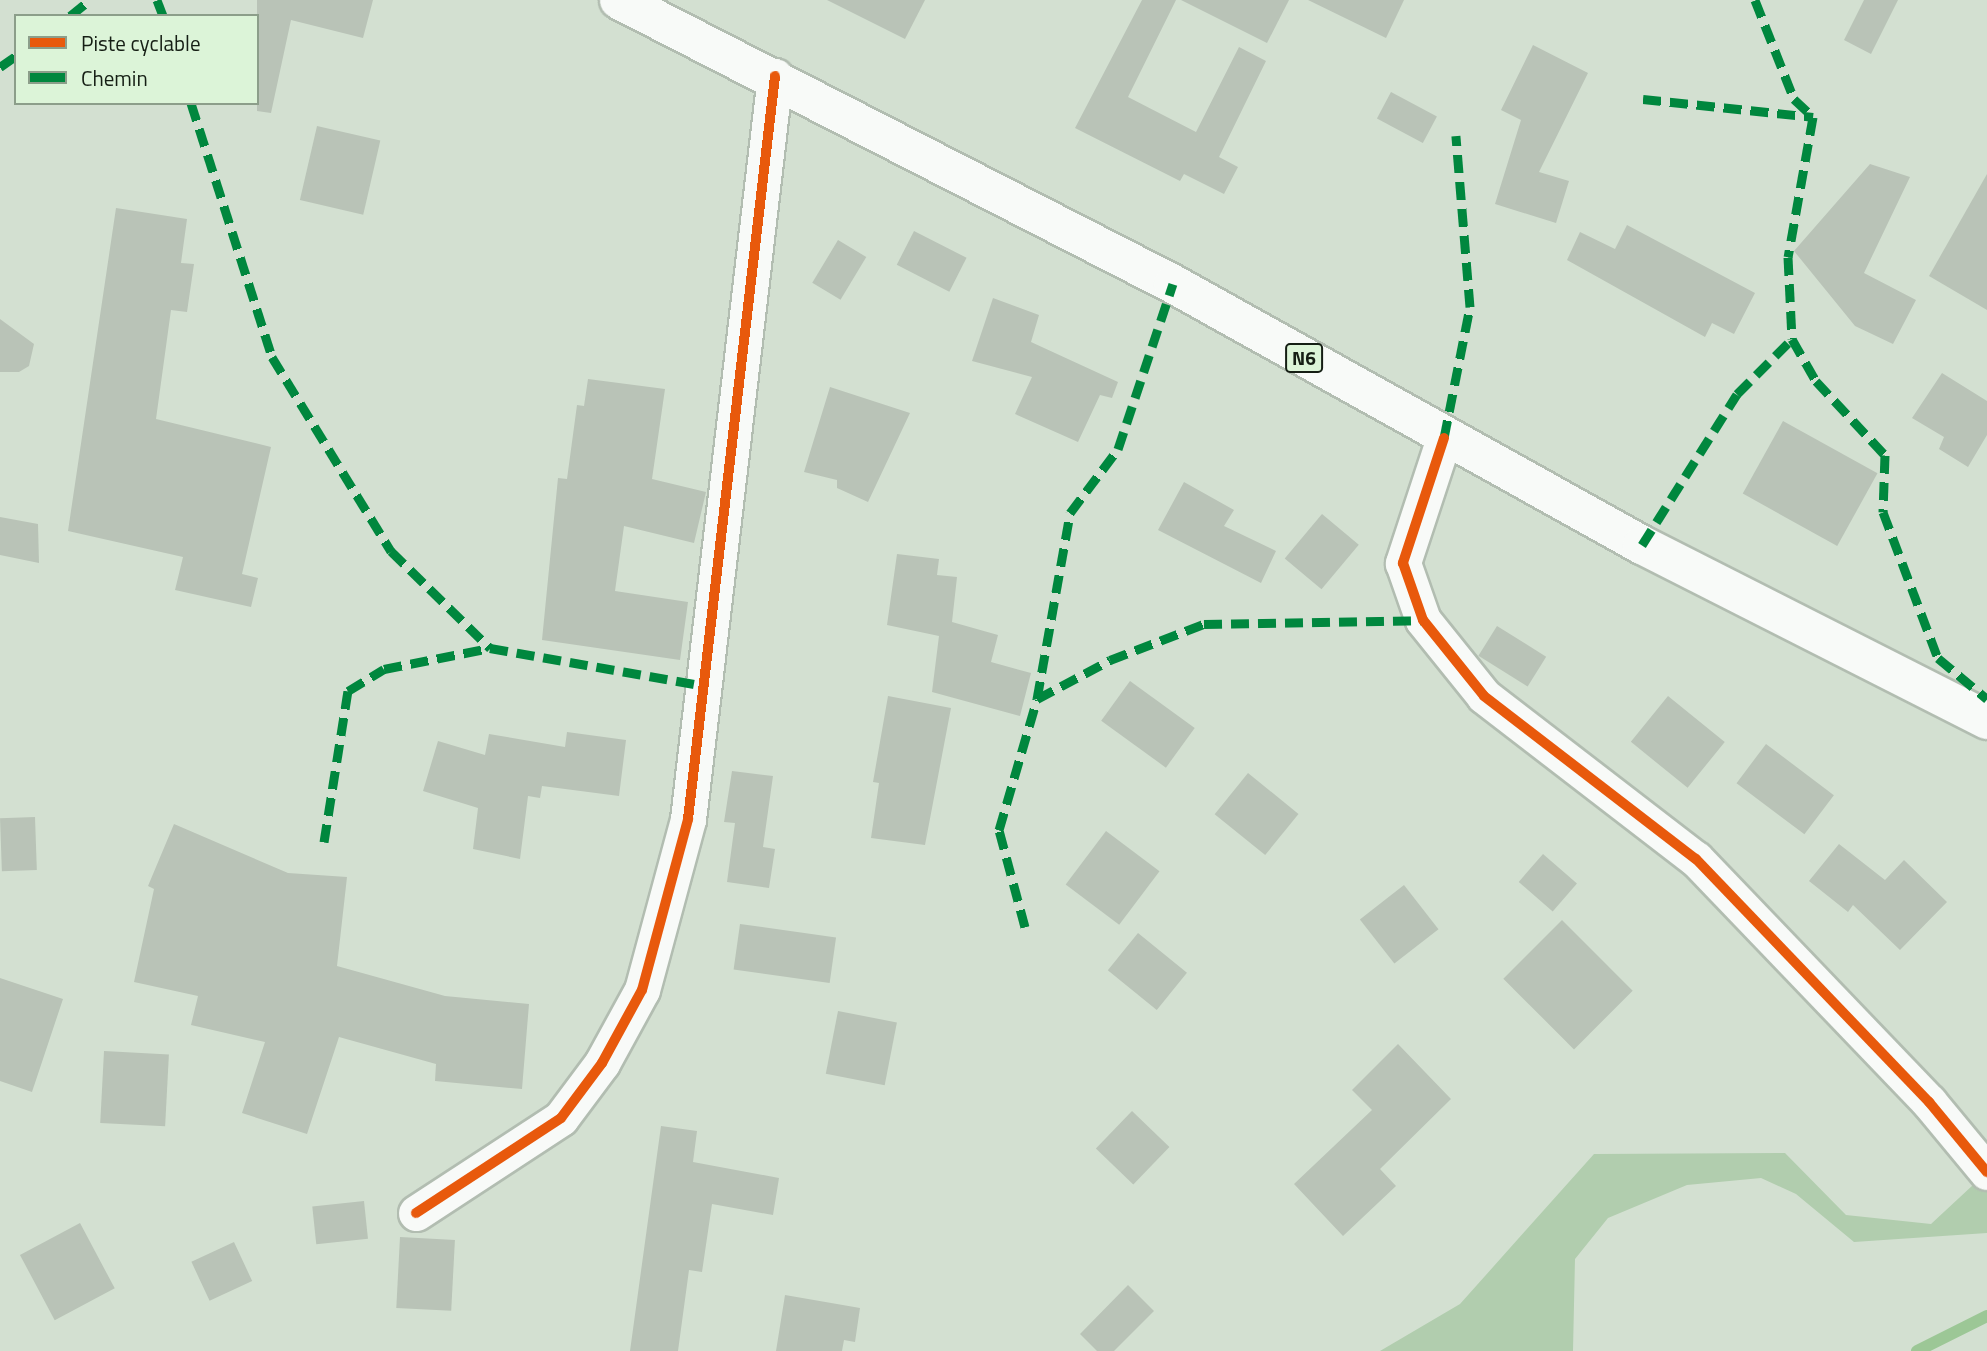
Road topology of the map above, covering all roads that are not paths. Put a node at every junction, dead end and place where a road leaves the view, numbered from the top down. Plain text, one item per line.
1 (619, 0) edge
2 (775, 76) junction
3 (1444, 438) junction
4 (1987, 720) edge
5 (1984, 1160) edge
6 (416, 1213) dead end

1 - 2 highway, N6
2 - 3 highway, N6
2 - 6 street
3 - 4 highway, N6
3 - 5 street

